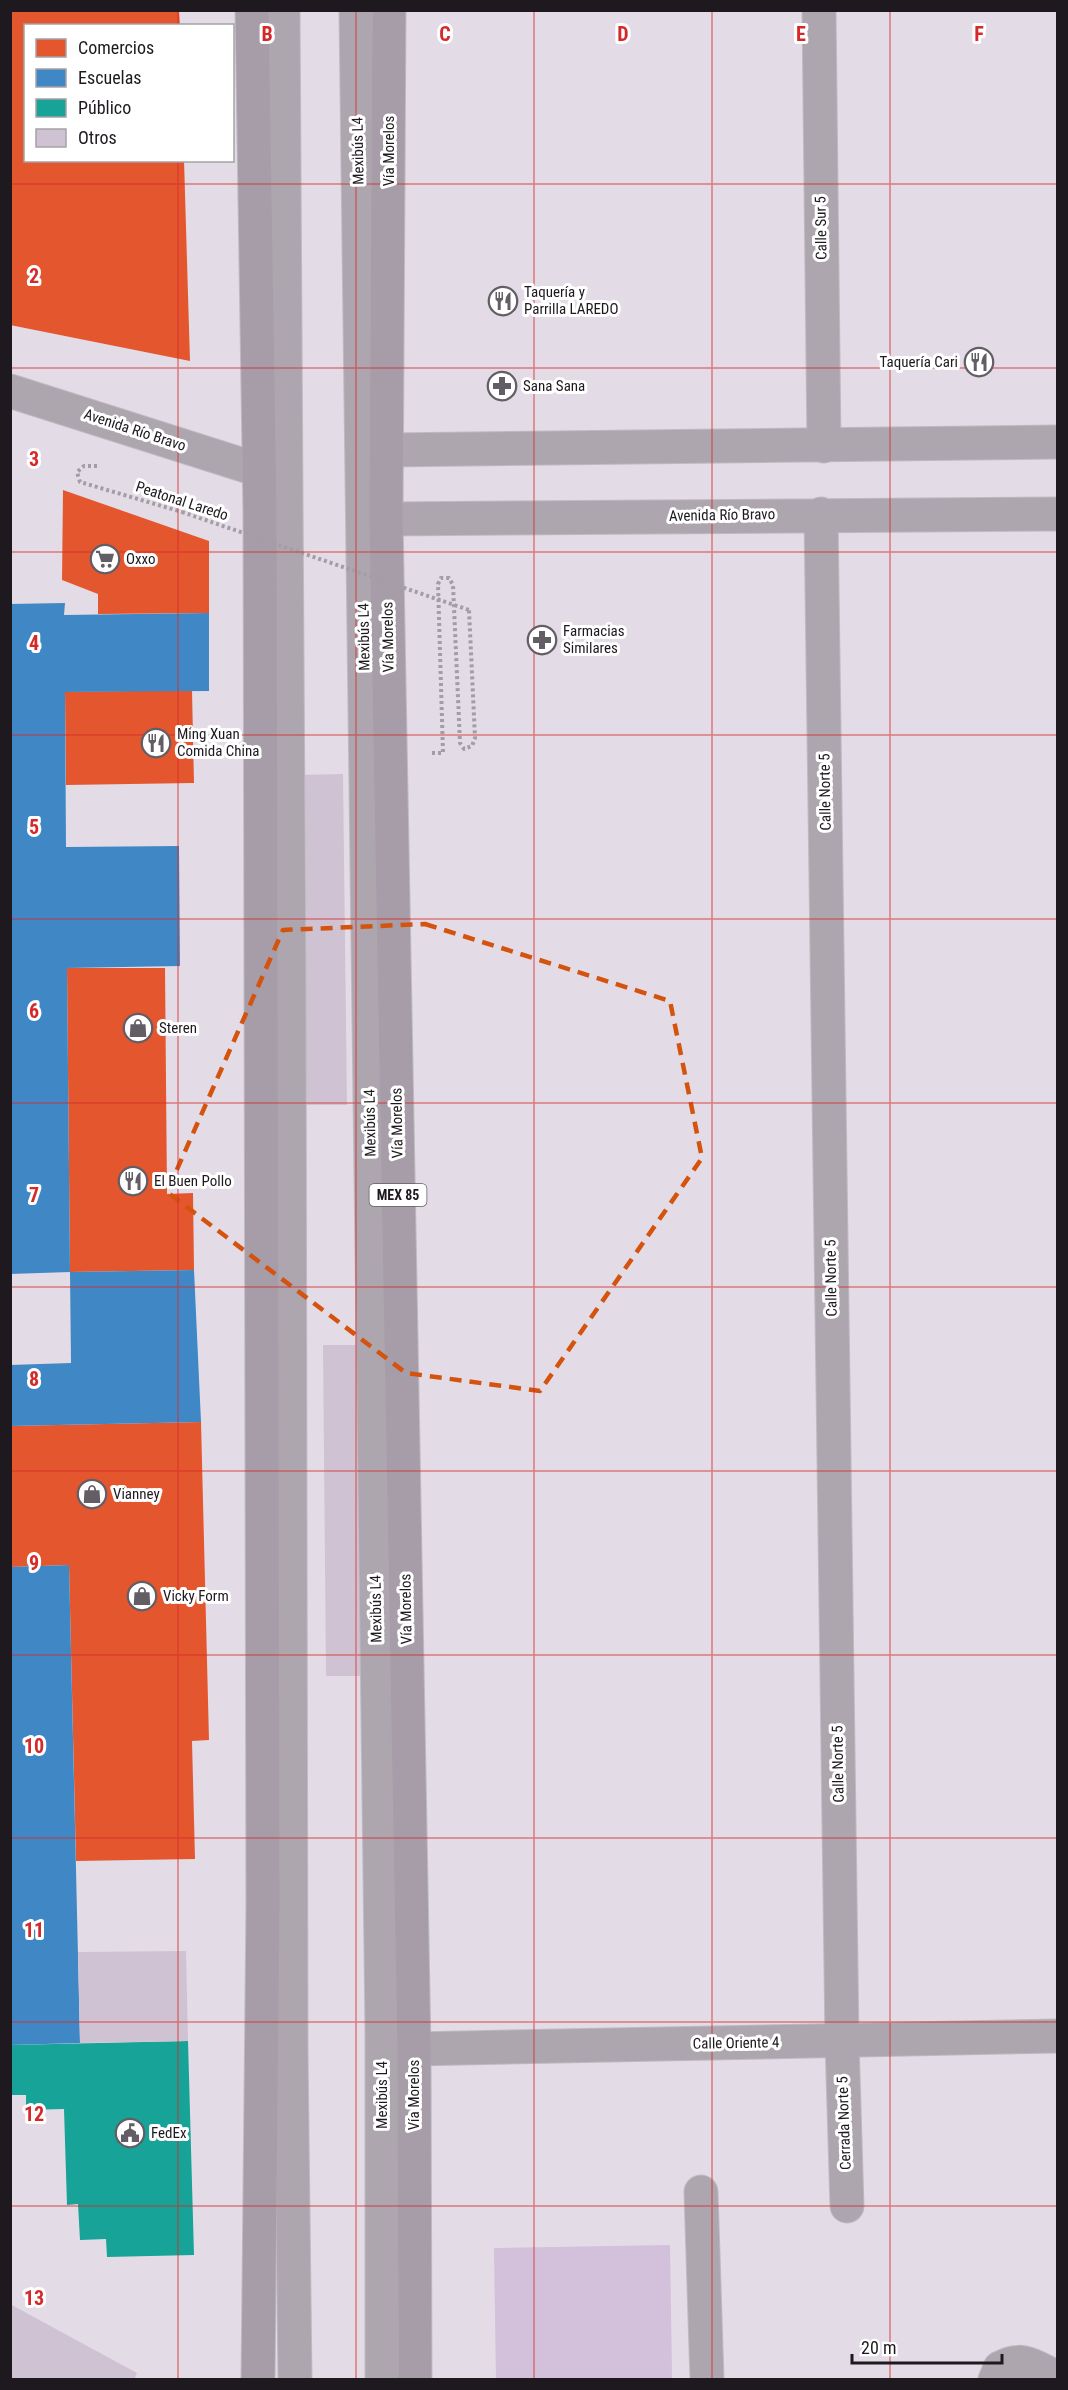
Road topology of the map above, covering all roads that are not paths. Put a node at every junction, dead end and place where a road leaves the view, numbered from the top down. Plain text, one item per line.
1 (252, 10) edge
2 (283, 10) edge
3 (356, 10) edge
4 (389, 10) edge
5 (819, 10) edge
6 (10, 391) edge
7 (1058, 442) edge
8 (824, 446) junction
9 (387, 450) junction
10 (259, 470) junction
11 (821, 514) junction
12 (1058, 514) edge
13 (386, 519) junction
14 (1058, 2036) edge
15 (842, 2041) junction
16 (414, 2049) junction
17 (701, 2192) dead end
18 (847, 2206) dead end
19 (1058, 2378) edge
20 (258, 2379) edge
21 (295, 2379) edge
22 (382, 2379) edge
23 (415, 2379) edge
24 (707, 2379) edge
25 (994, 2379) edge

1 - 10 main road
2 - 21 street
3 - 22 street, Mexibús L4
4 - 9 main road, Vía Morelos / MEX 85
5 - 8 street, Calle Sur 5
6 - 10 street, Avenida Río Bravo
7 - 8 street
8 - 9 street
9 - 13 main road, Vía Morelos / MEX 85
10 - 20 main road
11 - 12 street, Avenida Río Bravo
11 - 13 street, Avenida Río Bravo
11 - 15 street, Calle Norte 5
13 - 16 main road, Vía Morelos / MEX 85
14 - 15 street, Calle Oriente 4
15 - 16 street, Calle Oriente 4
15 - 18 street, Cerrada Norte 5
16 - 23 main road, Vía Morelos / MEX 85
17 - 24 street
19 - 25 street

